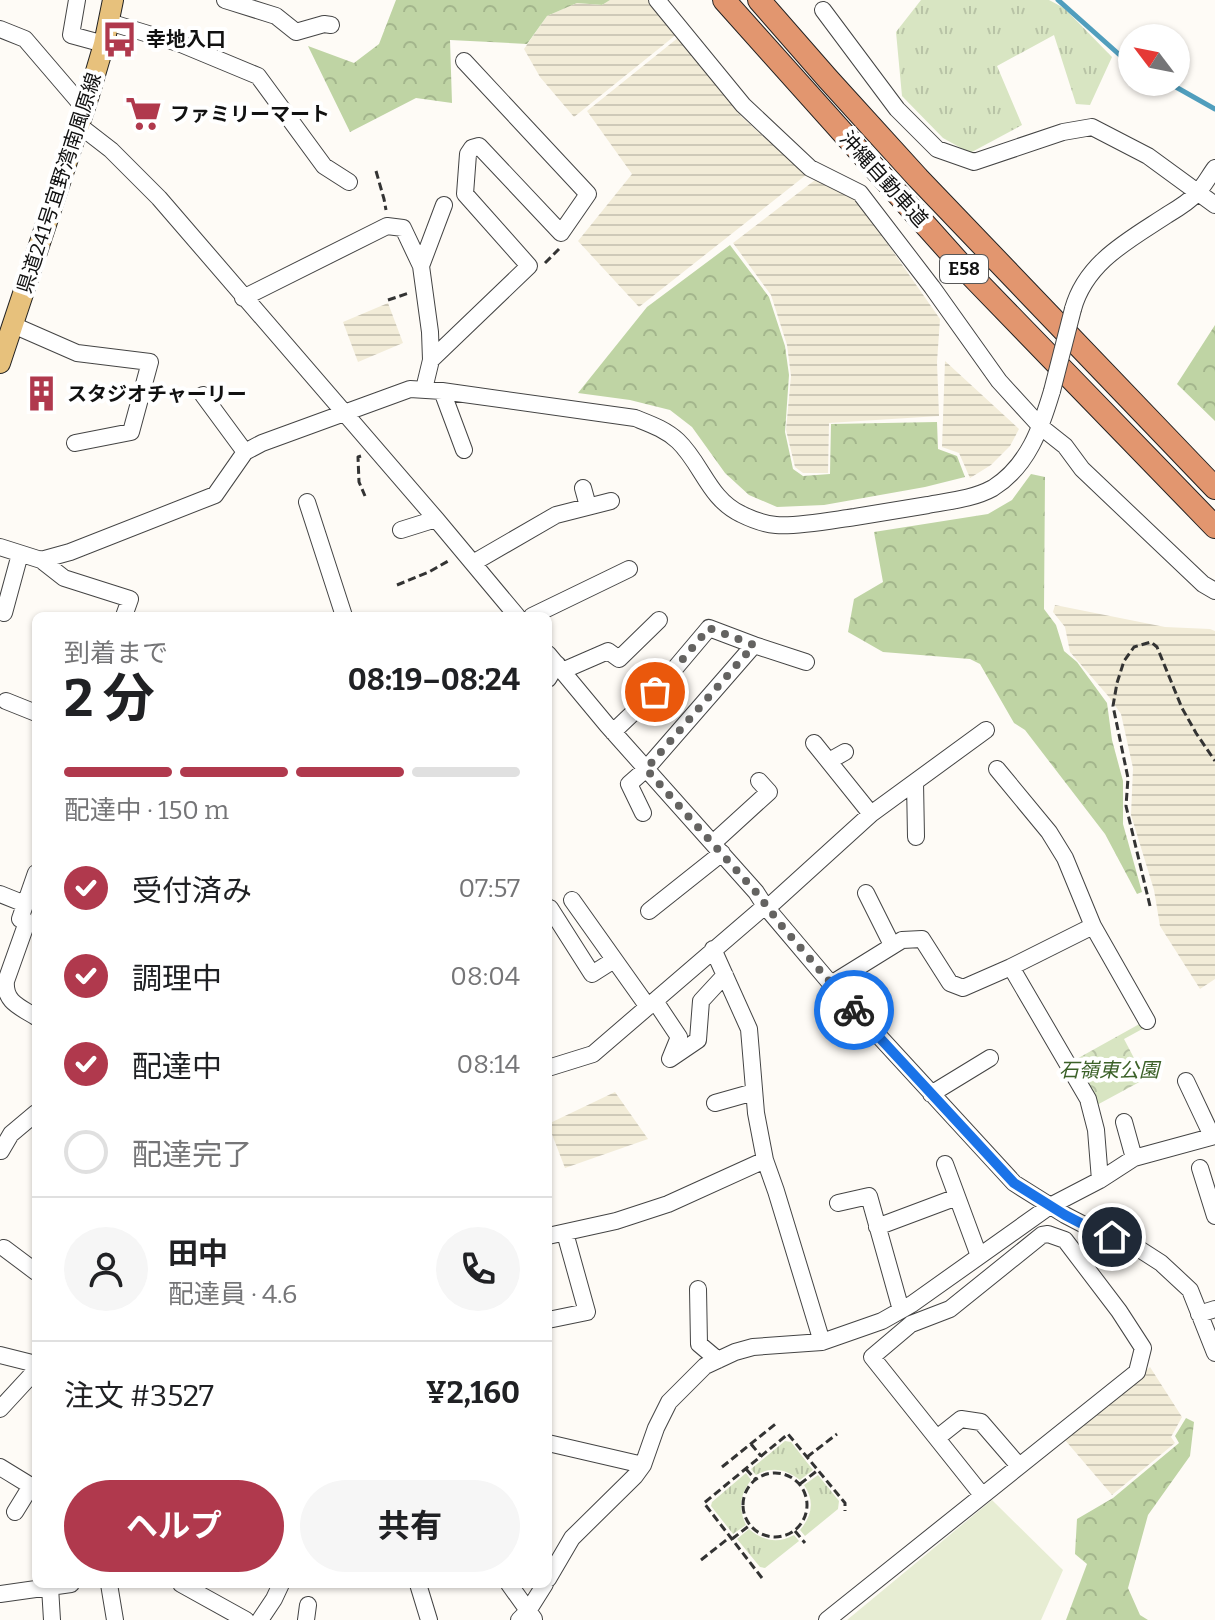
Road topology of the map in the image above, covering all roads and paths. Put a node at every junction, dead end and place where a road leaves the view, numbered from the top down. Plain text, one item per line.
1 (77, 0) edge
2 (113, 0) edge
3 (225, 0) edge
4 (657, 0) edge
5 (724, 0) edge
6 (759, 0) edge
7 (823, 10) dead end
8 (109, 22) junction
9 (331, 25) dead end
10 (0, 29) edge
11 (104, 44) junction
12 (464, 61) dead end
13 (82, 117) junction
14 (1215, 168) edge
15 (376, 171) dead end
16 (349, 182) dead end
17 (1198, 192) junction
18 (444, 205) dead end
19 (1215, 205) edge
20 (387, 226) junction
21 (561, 233) junction
22 (421, 266) junction
23 (529, 266) junction
24 (424, 289) junction
25 (243, 298) junction
26 (388, 300) dead end
27 (13, 325) junction
28 (431, 360) junction
29 (0, 363) edge
30 (433, 390) junction
31 (203, 395) dead end
32 (342, 412) junction
33 (1041, 427) junction
34 (75, 443) dead end
35 (464, 450) dead end
36 (377, 451) junction
37 (245, 452) junction
38 (583, 488) dead end
39 (1215, 488) edge
40 (365, 496) dead end
41 (611, 501) dead end
42 (307, 502) dead end
43 (588, 506) junction
44 (436, 519) junction
45 (1215, 527) edge
46 (401, 530) dead end
47 (0, 547) edge
48 (20, 554) junction
49 (468, 558) junction
50 (41, 560) junction
51 (629, 569) dead end
52 (397, 585) dead end
53 (1215, 591) edge
54 (125, 612) edge
55 (343, 612) edge
56 (514, 612) edge
57 (540, 612) edge
58 (4, 613) dead end
59 (659, 620) dead end
60 (754, 645) junction
61 (806, 662) dead end
62 (552, 667) edge
63 (6, 701) dead end
64 (32, 711) edge
65 (986, 730) dead end
66 (613, 732) junction
67 (814, 743) dead end
68 (845, 752) dead end
69 (829, 761) junction
70 (1215, 761) edge
71 (646, 769) junction
72 (997, 769) dead end
73 (915, 782) junction
74 (769, 791) dead end
75 (643, 813) dead end
76 (871, 814) junction
77 (916, 837) dead end
78 (717, 848) junction
79 (32, 884) edge
80 (866, 893) dead end
81 (0, 894) edge
82 (572, 900) dead end
83 (25, 904) junction
84 (765, 906) junction
85 (1150, 906) dead end
86 (552, 911) edge
87 (649, 911) dead end
88 (32, 924) edge
89 (1093, 926) junction
90 (892, 945) junction
91 (713, 949) junction
92 (614, 960) junction
93 (1011, 967) junction
94 (725, 975) junction
95 (831, 984) junction
96 (651, 1004) junction
97 (32, 1015) edge
98 (1147, 1021) dead end
99 (990, 1058) dead end
100 (552, 1067) edge
101 (1186, 1081) dead end
102 (754, 1092) junction
103 (931, 1094) junction
104 (715, 1103) dead end
105 (32, 1116) edge
106 (1124, 1122) dead end
107 (1213, 1136) edge
108 (0, 1151) edge
109 (1134, 1158) junction
110 (765, 1160) junction
111 (945, 1164) dead end
112 (1200, 1168) dead end
113 (1100, 1180) junction
114 (957, 1197) junction
115 (838, 1203) dead end
116 (1050, 1206) junction
117 (1215, 1216) edge
118 (877, 1227) junction
119 (556, 1234) edge
120 (4, 1248) dead end
121 (979, 1256) junction
122 (32, 1269) edge
123 (698, 1289) dead end
124 (901, 1310) junction
125 (1207, 1312) edge
126 (552, 1319) edge
127 (822, 1342) junction
128 (1215, 1353) edge
129 (0, 1355) edge
130 (718, 1360) junction
131 (32, 1363) edge
132 (32, 1374) edge
133 (0, 1409) edge
134 (778, 1422) dead end
135 (837, 1434) dead end
136 (937, 1438) junction
137 (552, 1444) edge
138 (751, 1444) junction
139 (761, 1456) junction
140 (807, 1457) junction
141 (643, 1465) junction
142 (1019, 1466) junction
143 (0, 1467) edge
144 (722, 1467) dead end
145 (746, 1469) junction
146 (818, 1470) junction
147 (756, 1480) junction
148 (800, 1484) junction
149 (982, 1495) junction
150 (845, 1511) dead end
151 (15, 1512) dead end
152 (750, 1525) junction
153 (795, 1531) junction
154 (731, 1538) junction
155 (805, 1543) dead end
156 (701, 1560) dead end
157 (552, 1573) edge
158 (762, 1578) dead end
159 (43, 1588) edge
160 (50, 1588) edge
161 (110, 1588) edge
162 (188, 1588) edge
163 (279, 1588) edge
164 (419, 1588) edge
165 (511, 1588) edge
166 (544, 1588) edge
167 (0, 1594) edge
168 (527, 1617) edge
169 (52, 1620) edge
170 (115, 1620) edge
171 (246, 1620) edge
172 (260, 1620) edge
173 (429, 1620) edge
174 (827, 1620) edge

1 - 11 street
2 - 8 main road, 県道241号宜野湾南風原線
3 - 9 street
4 - 33 street
5 - 45 highway, 沖縄自動車道 / E58
6 - 39 highway, 沖縄自動車道 / E58
7 - 17 street
8 - 11 main road, 県道241号宜野湾南風原線
8 - 16 street
10 - 13 street
11 - 13 main road, 県道241号宜野湾南風原線
12 - 21 street
13 - 25 street
13 - 27 main road, 県道241号宜野湾南風原線
14 - 17 street
15 - 20 path
17 - 19 street
17 - 33 street, bridge
18 - 22 street
20 - 22 street
20 - 25 street
21 - 23 path
21 - 23 street
22 - 24 street
23 - 28 street
24 - 26 path
24 - 28 street
25 - 32 street
27 - 29 main road, 県道241号宜野湾南風原線
27 - 34 street
28 - 30 street
30 - 32 street
30 - 33 street
30 - 35 street
31 - 37 street
32 - 36 street
32 - 37 street
33 - 53 street
36 - 40 path
36 - 44 street
37 - 50 street
38 - 43 street
41 - 43 street
42 - 55 street
43 - 49 street
44 - 46 street
44 - 49 street
47 - 48 street
48 - 50 street
48 - 58 street
49 - 52 path
49 - 56 street
50 - 54 street
51 - 57 street
59 - 62 street
60 - 61 street
60 - 66 street
60 - 71 street
62 - 66 street
63 - 64 street
65 - 73 street
66 - 71 street
67 - 69 street
68 - 69 street
69 - 76 street
70 - 85 path
71 - 75 street
71 - 78 street
72 - 89 street
73 - 76 street
73 - 77 street
74 - 78 street
76 - 84 street
78 - 84 street
78 - 87 street
79 - 83 street
80 - 90 street
81 - 83 street
82 - 92 street
83 - 88 street
84 - 91 street
84 - 95 street
86 - 92 street
88 - 97 street
89 - 93 street
89 - 98 street
90 - 93 street
90 - 95 street
91 - 94 street
91 - 96 street
92 - 96 street
93 - 113 street
94 - 96 street
94 - 102 street
95 - 103 street
96 - 100 street
99 - 103 street
101 - 107 street
102 - 104 street
102 - 110 street
103 - 116 street
105 - 108 street
106 - 109 street
107 - 109 street
109 - 113 street
110 - 119 street
110 - 127 street
111 - 114 street
112 - 117 street
113 - 116 street
114 - 118 street
114 - 121 street
115 - 118 street
116 - 121 street
116 - 125 street
118 - 124 street
119 - 126 street
120 - 122 street
121 - 124 street
123 - 130 street
124 - 127 street
125 - 128 street
127 - 130 street
129 - 131 street
130 - 141 street
132 - 133 street
134 - 138 path
135 - 140 path
136 - 142 street
136 - 142 street
136 - 149 street
137 - 141 street
138 - 139 path
138 - 144 path
139 - 140 path
139 - 145 path
140 - 146 path
141 - 157 street
142 - 149 street
143 - 151 street
145 - 147 path
145 - 154 path
146 - 148 path
146 - 150 path
147 - 148 path
147 - 152 path
148 - 153 path
149 - 174 street
152 - 153 path
152 - 154 path
153 - 155 path
154 - 156 path
154 - 158 path
159 - 167 street
160 - 169 street
161 - 170 street
162 - 171 street
163 - 172 street
164 - 173 street
165 - 168 street
166 - 168 street

